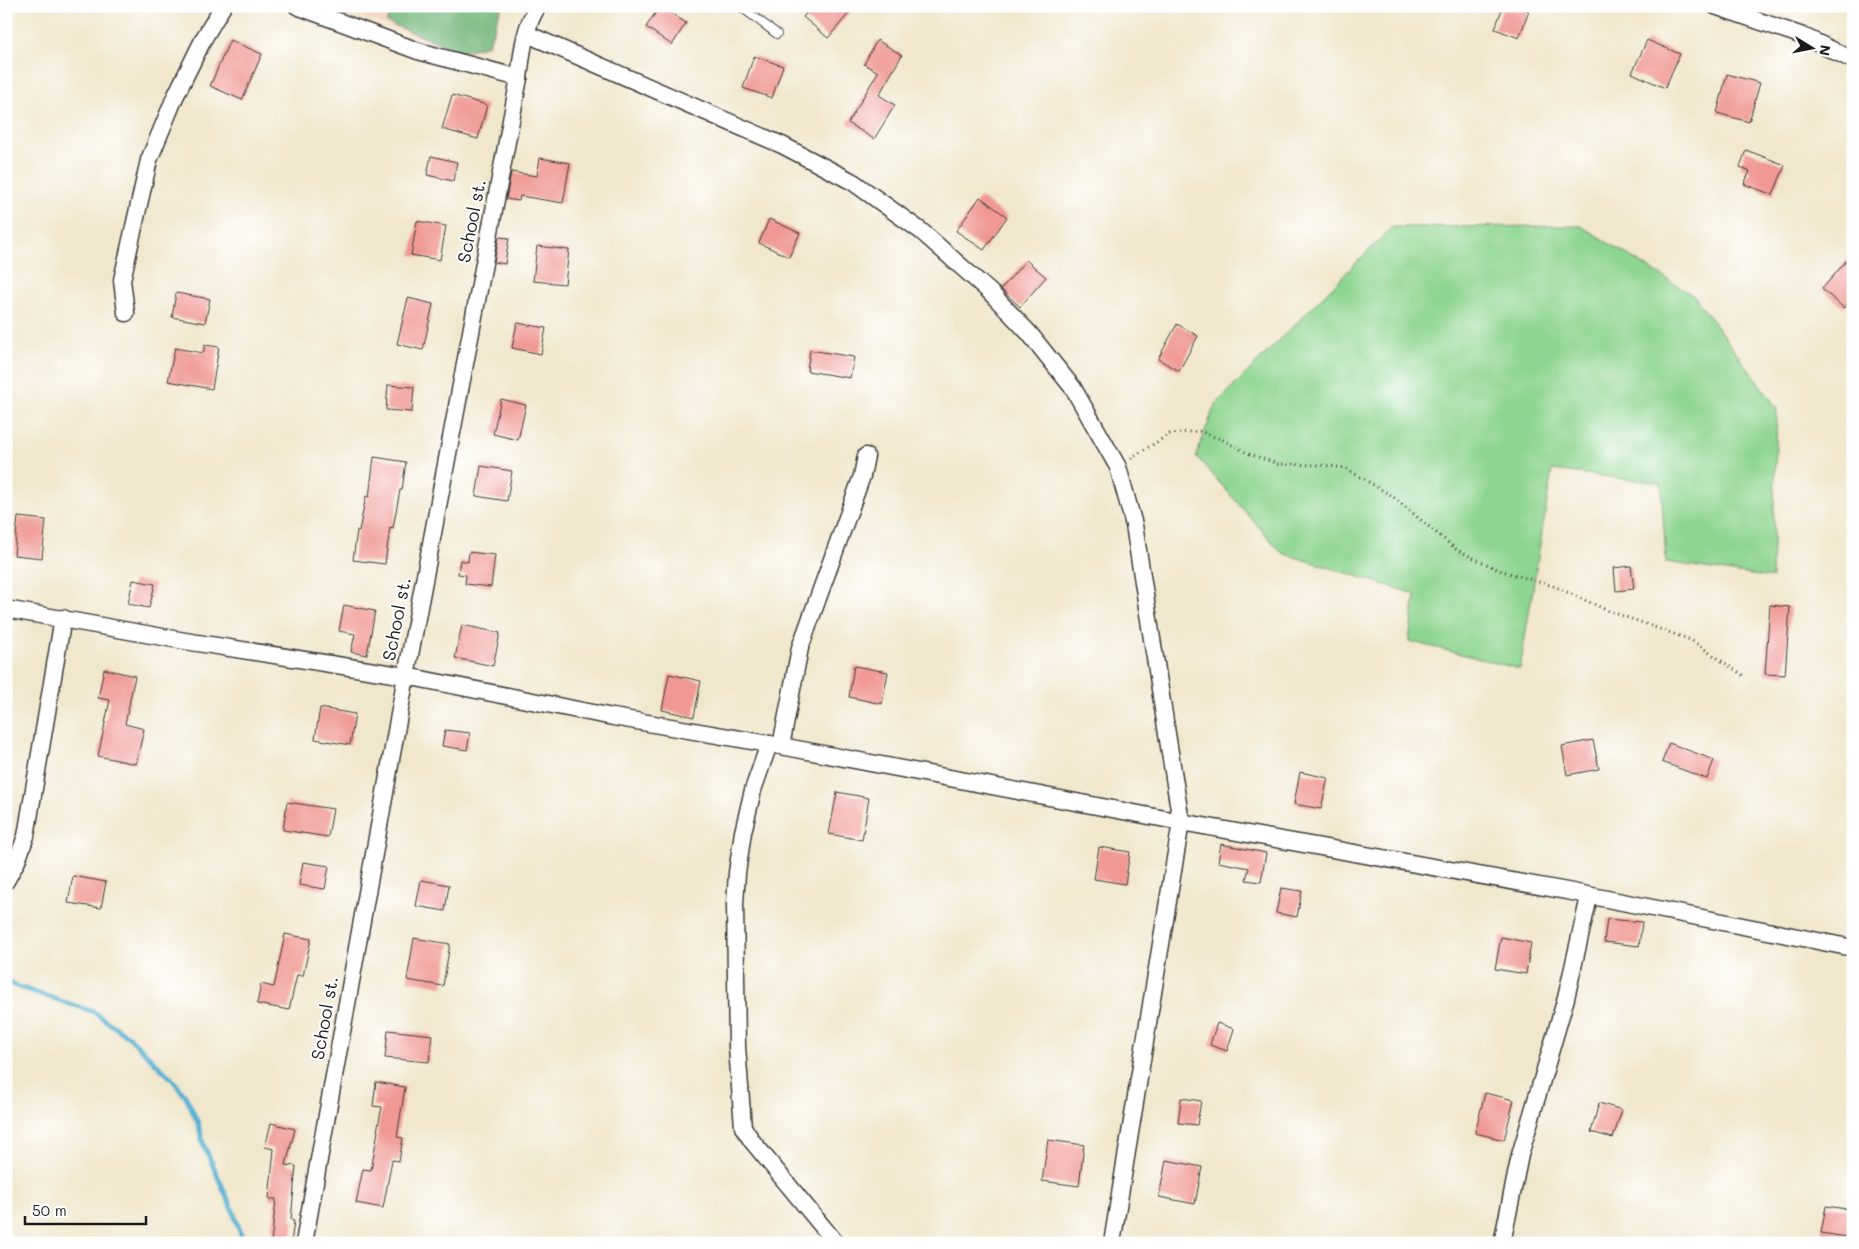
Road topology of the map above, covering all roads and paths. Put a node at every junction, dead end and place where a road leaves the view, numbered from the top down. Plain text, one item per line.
1 (223, 6) edge
2 (297, 6) edge
3 (538, 6) edge
4 (740, 6) edge
5 (1715, 6) edge
6 (527, 34) junction
7 (777, 34) dead end
8 (1853, 60) edge
9 (519, 78) junction
10 (126, 314) dead end
11 (866, 456) dead end
12 (1118, 467) junction
13 (6, 609) edge
14 (62, 618) junction
15 (406, 676) junction
16 (1744, 676) dead end
17 (775, 745) junction
18 (1181, 822) junction
19 (6, 881) edge
20 (1590, 896) junction
21 (1853, 948) edge
22 (304, 1243) edge
23 (836, 1243) edge
24 (1112, 1243) edge
25 (1502, 1243) edge

1 - 10 street
2 - 9 street
3 - 6 street, School st.
4 - 7 lane
5 - 8 street
6 - 9 street, School st.
6 - 12 street
9 - 15 street, School st.
11 - 17 street
12 - 16 path
12 - 18 street
13 - 14 street
14 - 15 street
14 - 19 street
15 - 17 street
15 - 22 street, School st.
17 - 18 street
17 - 23 street
18 - 20 street
18 - 24 street
20 - 21 street
20 - 25 street

